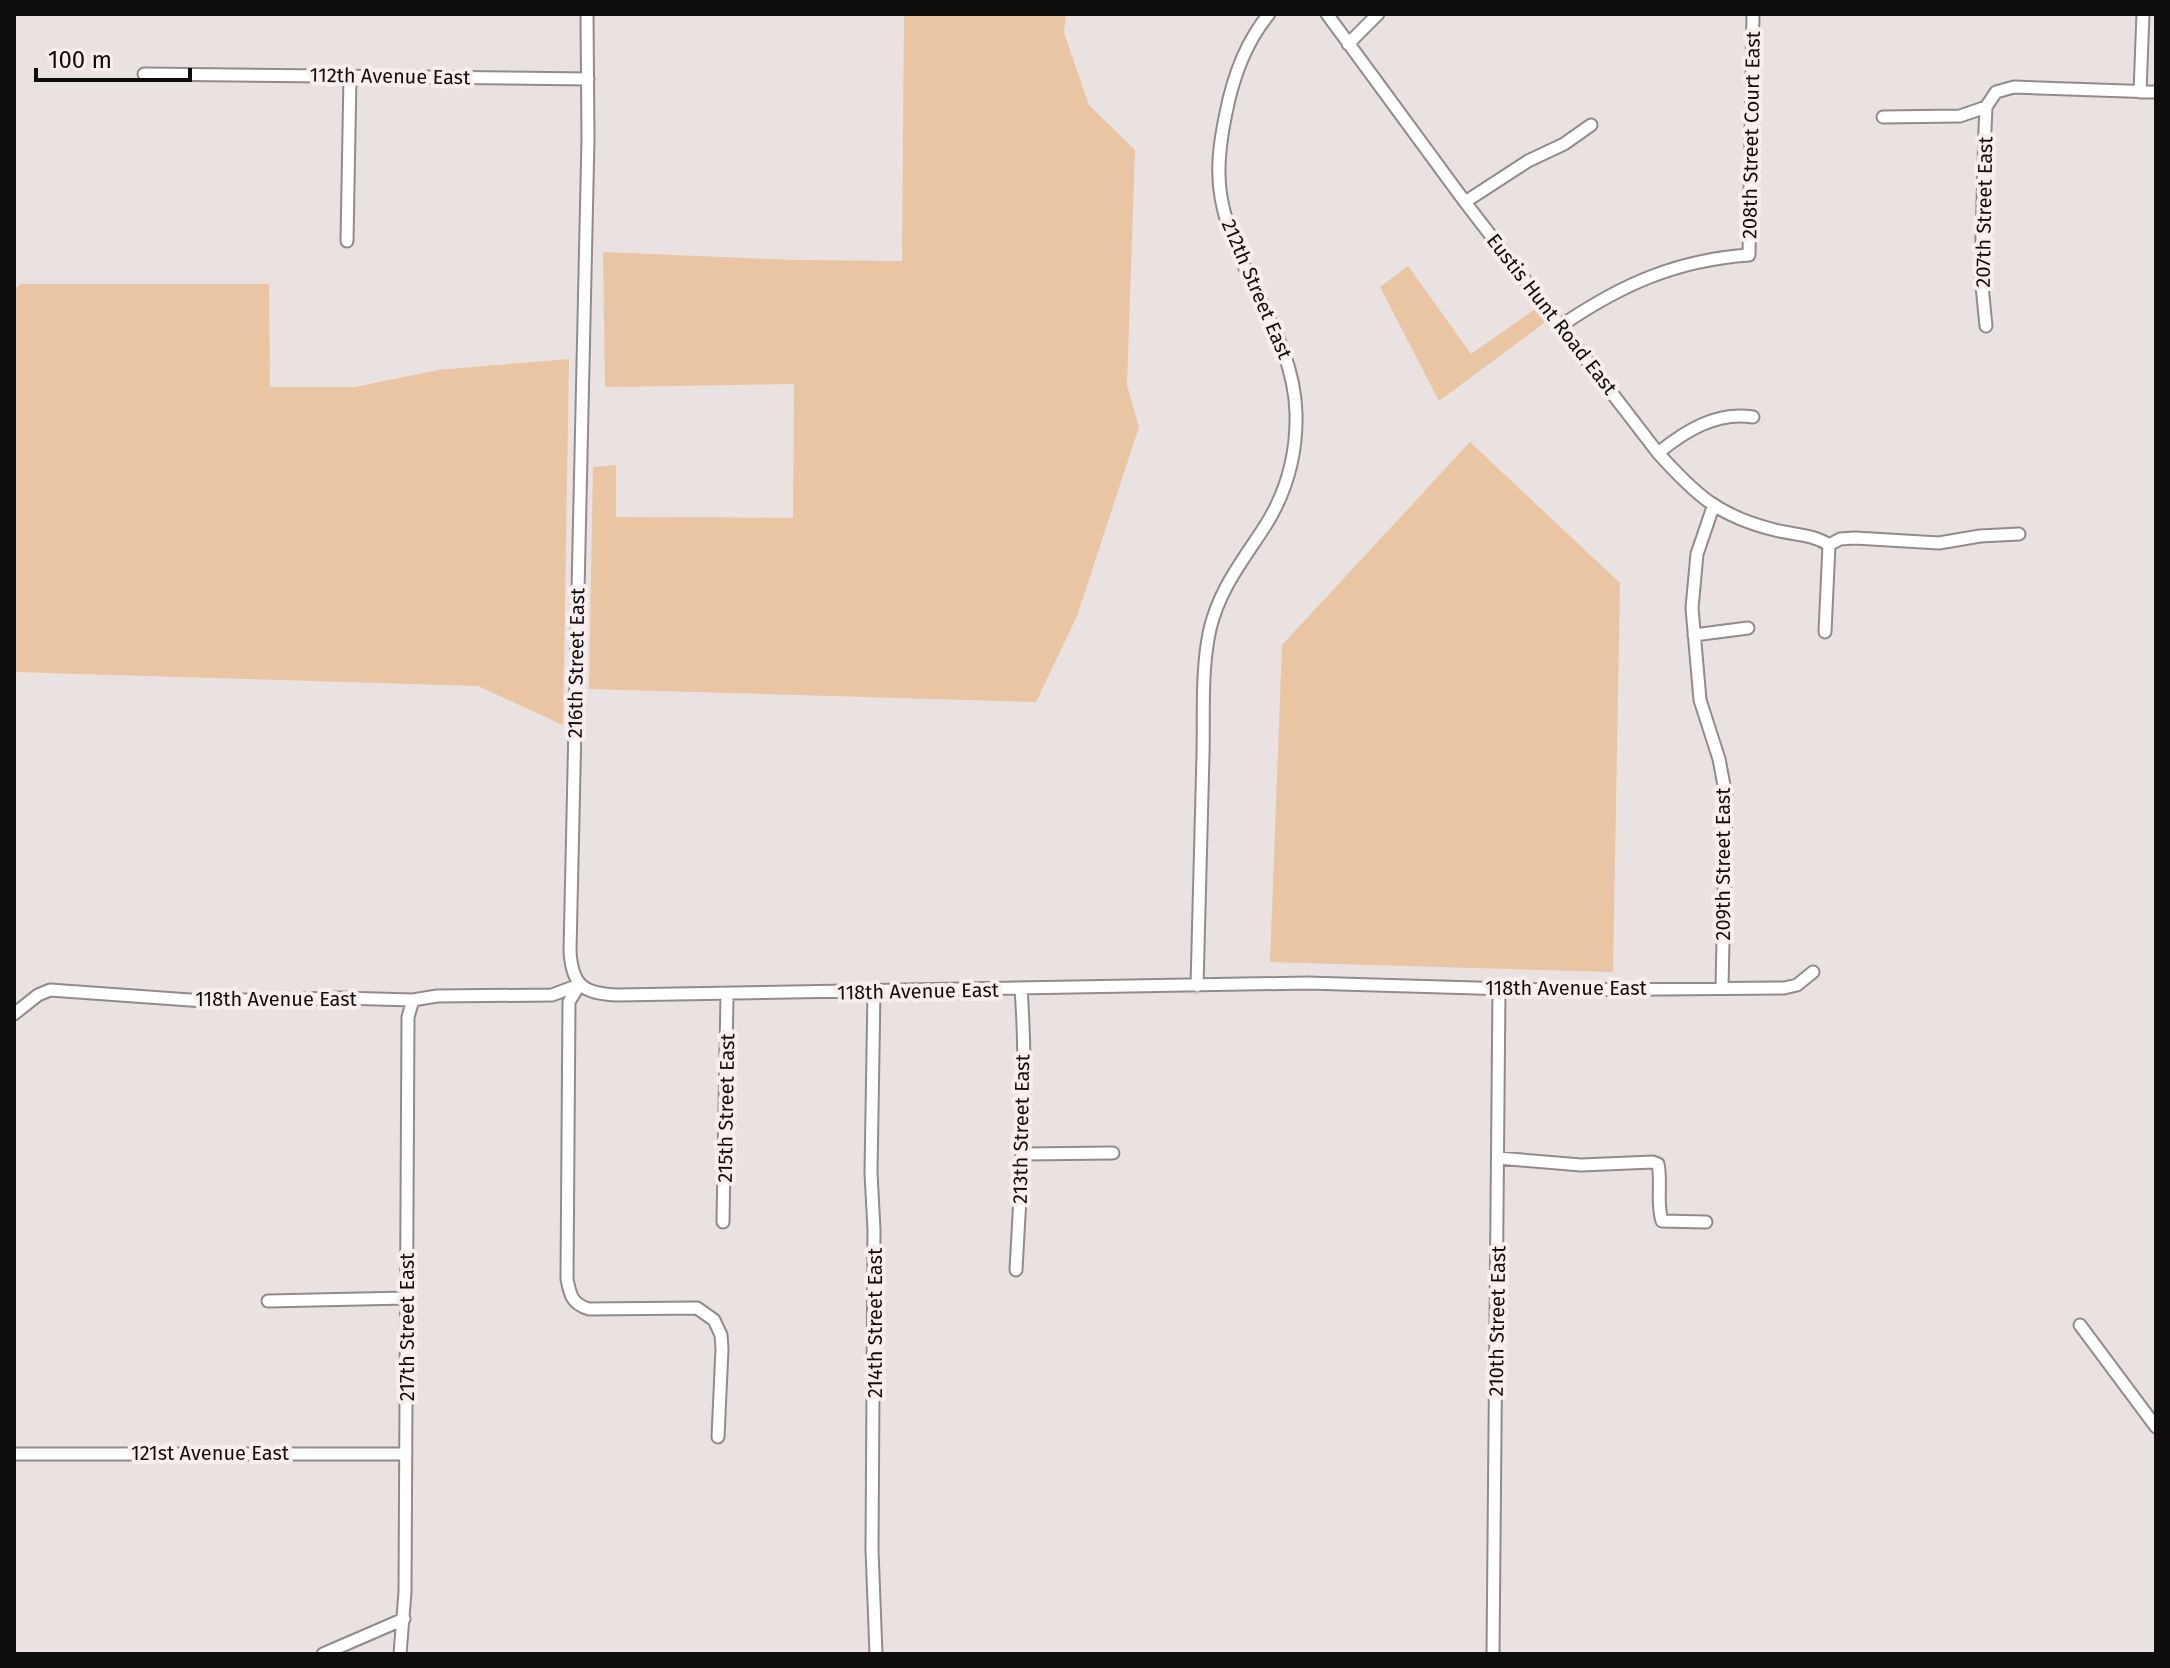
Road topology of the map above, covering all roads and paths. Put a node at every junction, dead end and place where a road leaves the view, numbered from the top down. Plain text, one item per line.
1 (587, 14) edge
2 (1269, 14) edge
3 (1327, 14) edge
4 (1378, 14) edge
5 (1753, 14) edge
6 (2143, 14) edge
7 (1348, 44) junction
8 (144, 74) dead end
9 (350, 76) junction
10 (588, 79) junction
11 (2140, 92) junction
12 (2156, 92) edge
13 (1989, 103) junction
14 (1883, 117) dead end
15 (1591, 125) dead end
16 (1465, 202) junction
17 (347, 241) dead end
18 (1562, 325) junction
19 (1986, 326) dead end
20 (1753, 417) dead end
21 (1658, 453) junction
22 (1713, 507) junction
23 (2019, 534) dead end
24 (1829, 545) junction
25 (1748, 628) dead end
26 (1825, 632) dead end
27 (1694, 635) junction
28 (1813, 972) dead end
29 (580, 984) junction
30 (1197, 986) junction
31 (1499, 988) junction
32 (1722, 988) junction
33 (1021, 989) junction
34 (874, 991) junction
35 (727, 995) junction
36 (14, 1000) edge
37 (413, 1000) junction
38 (28, 1003) junction
39 (14, 1014) edge
40 (1113, 1153) dead end
41 (1022, 1154) junction
42 (1498, 1158) junction
43 (723, 1222) dead end
44 (1706, 1222) dead end
45 (1016, 1270) dead end
46 (406, 1298) junction
47 (268, 1301) dead end
48 (2080, 1325) dead end
49 (2156, 1427) edge
50 (718, 1437) dead end
51 (14, 1454) edge
52 (406, 1454) junction
53 (404, 1619) junction
54 (323, 1654) edge
55 (400, 1654) edge
56 (876, 1654) edge
57 (1493, 1654) edge

1 - 10 street, 216th Street East
2 - 30 street, 212th Street East
3 - 7 street, Eustis Hunt Road East
4 - 7 street
5 - 18 street, 208th Street Court East
6 - 11 street
7 - 16 street, Eustis Hunt Road East
8 - 9 street, 112th Avenue East
9 - 10 street, 112th Avenue East
9 - 17 street
10 - 29 street, 216th Street East
11 - 12 street
11 - 13 street
13 - 14 street
13 - 19 street, 207th Street East
15 - 16 street
16 - 18 street, Eustis Hunt Road East
18 - 21 street, Eustis Hunt Road East
20 - 21 street
21 - 22 street, Eustis Hunt Road East
22 - 24 street, Eustis Hunt Road East
22 - 27 street, 209th Street East
23 - 24 street
24 - 26 street
25 - 27 street
27 - 32 street, 209th Street East
28 - 32 street, 118th Avenue East
29 - 35 street, 118th Avenue East
29 - 37 street, 118th Avenue East
29 - 50 street
30 - 31 street, 118th Avenue East
30 - 33 street, 118th Avenue East
31 - 32 street, 118th Avenue East
31 - 42 street, 210th Street East
33 - 34 street, 118th Avenue East
33 - 41 street, 213th Street East
34 - 35 street, 118th Avenue East
34 - 56 street, 214th Street East
35 - 43 street, 215th Street East
36 - 38 street
37 - 38 street, 118th Avenue East
37 - 46 street, 217th Street East
38 - 39 street, 118th Avenue East
40 - 41 street
41 - 45 street, 213th Street East
42 - 44 street
42 - 57 street, 210th Street East
46 - 47 street
46 - 52 street, 217th Street East
48 - 49 street
51 - 52 street, 121st Avenue East
52 - 53 street, 217th Street East
53 - 54 street
53 - 55 street, 217th Street East

